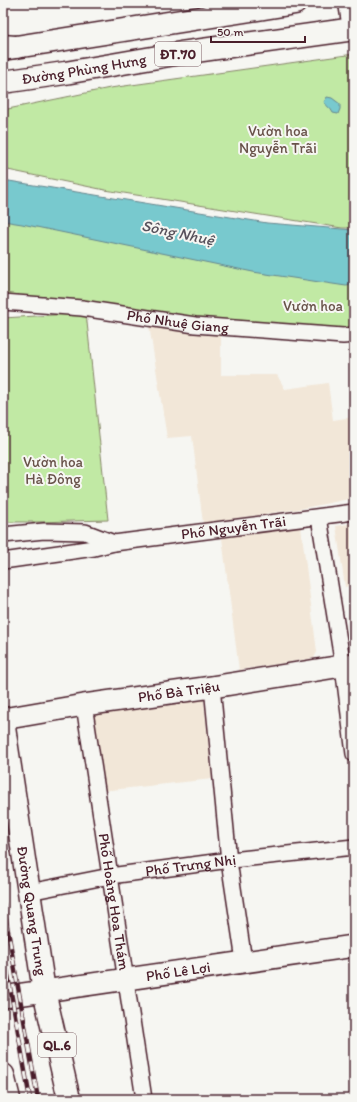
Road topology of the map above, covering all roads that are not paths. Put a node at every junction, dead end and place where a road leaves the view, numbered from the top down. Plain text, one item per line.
1 (296, 3) edge
2 (350, 3) edge
3 (354, 29) edge
4 (7, 47) edge
5 (3, 82) edge
6 (3, 302) edge
7 (354, 335) edge
8 (354, 512) edge
9 (319, 517) junction
10 (3, 535) edge
11 (114, 543) junction
12 (3, 561) edge
13 (348, 665) edge
14 (212, 687) junction
15 (84, 705) junction
16 (3, 720) edge
17 (354, 750) edge
18 (354, 754) edge
19 (354, 847) edge
20 (229, 861) junction
21 (110, 876) junction
22 (29, 892) junction
23 (354, 946) edge
24 (244, 962) junction
25 (126, 979) junction
26 (44, 991) junction
27 (3, 997) edge
28 (3, 1075) edge
29 (8, 1099) edge
30 (69, 1099) edge
31 (144, 1099) edge

1 - 4 main road, ĐT.70
2 - 3 main road
3 - 5 main road, Đường Phùng Hưng / ĐT.70
6 - 7 street, Phố Nhuệ Giang
8 - 9 street, Phố Nguyễn Trãi
9 - 11 street, Phố Nguyễn Trãi
9 - 13 street
10 - 11 street, Phố Nguyễn Trãi
11 - 12 street, Phố Nguyễn Trãi
13 - 14 street, Phố Bà Triệu
13 - 17 street
14 - 15 street, Phố Bà Triệu
14 - 20 street
15 - 16 street, Phố Bà Triệu
15 - 21 street, Phố Hoàng Hoa Thám
16 - 22 main road, Đường Quang Trung / QL.6
17 - 18 street
19 - 20 street, Phố Trưng Nhị
20 - 21 street, Phố Trưng Nhị
20 - 24 street
21 - 22 street, Phố Trưng Nhị
21 - 25 street, Phố Hoàng Hoa Thám
22 - 26 main road, Đường Quang Trung / QL.6
23 - 24 street, Phố Lê Lợi
24 - 25 street, Phố Lê Lợi
25 - 26 street, Phố Lê Lợi
25 - 31 street, Phố Hoàng Hoa Thám
26 - 27 street, Phố Lê Lợi
26 - 30 main road, Đường Quang Trung / QL.6
28 - 29 main road

